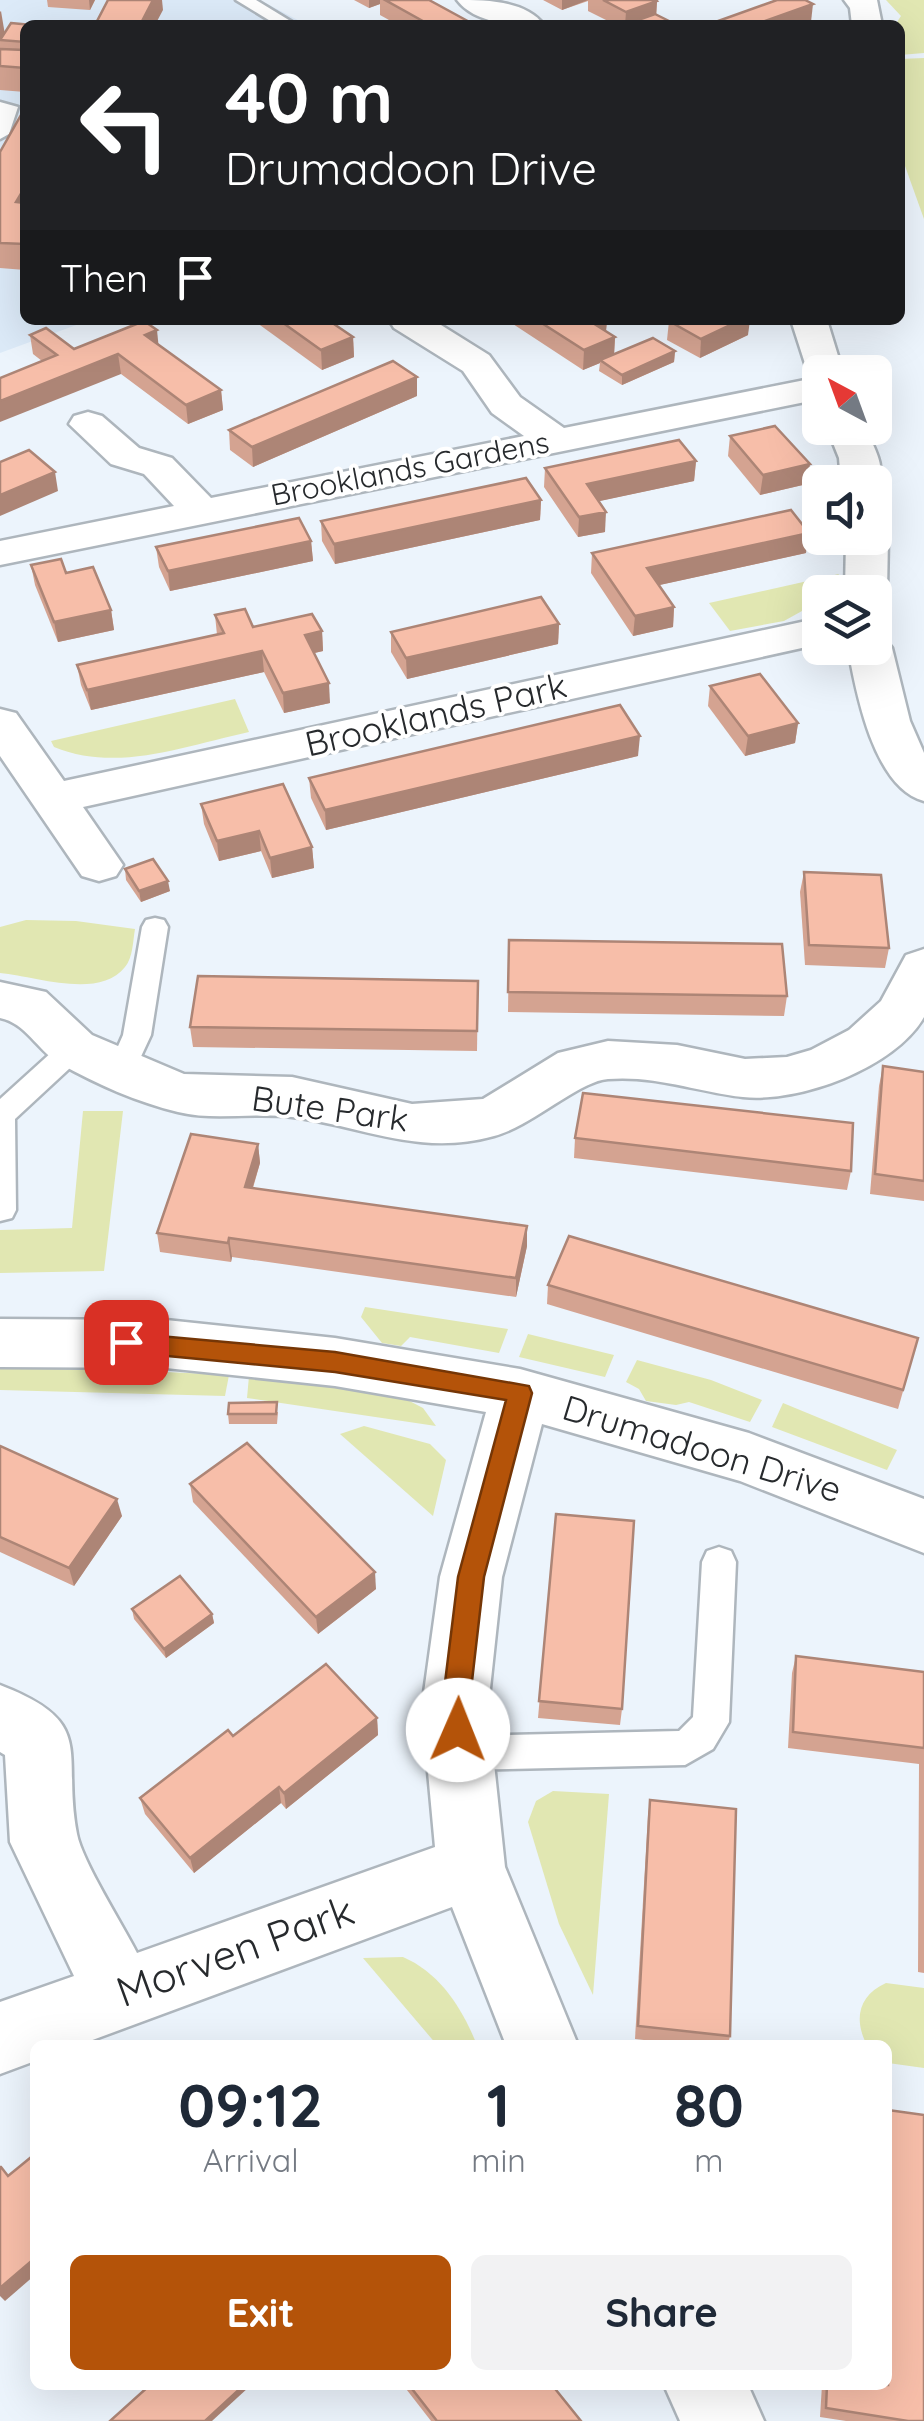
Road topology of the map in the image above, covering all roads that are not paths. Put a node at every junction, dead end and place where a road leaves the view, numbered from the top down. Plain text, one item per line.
1 (244, 0) edge
2 (472, 0) edge
3 (279, 20) edge
4 (518, 20) edge
5 (0, 107) edge
6 (0, 134) edge
7 (415, 325) edge
8 (811, 325) edge
9 (819, 355) edge
10 (802, 392) edge
11 (88, 424) dead end
12 (556, 440) junction
13 (202, 512) junction
14 (0, 553) edge
15 (802, 635) edge
16 (873, 665) edge
17 (0, 723) edge
18 (924, 786) edge
19 (52, 798) junction
20 (100, 865) dead end
21 (155, 927) dead end
22 (924, 968) edge
23 (0, 1000) edge
24 (74, 1048) junction
25 (121, 1071) junction
26 (1, 1210) edge
27 (0, 1343) edge
28 (520, 1393) junction
29 (924, 1526) edge
30 (719, 1562) dead end
31 (0, 1715) edge
32 (460, 1753) junction
33 (470, 1867) junction
34 (119, 1992) junction
35 (0, 2038) edge
36 (540, 2040) edge
37 (707, 2390) edge
38 (724, 2421) edge

1 - 3 lane
2 - 4 street
5 - 6 lane
7 - 12 street
8 - 9 street
10 - 12 street, Brooklands Gardens
11 - 13 street
12 - 13 street, Brooklands Gardens
13 - 14 street, Brooklands Gardens
15 - 19 street, Brooklands Park
16 - 18 street
17 - 19 street
19 - 20 street
21 - 25 lane
22 - 25 street, Bute Park
23 - 24 street, Bute Park
24 - 25 street, Bute Park
24 - 26 lane
27 - 28 street, Drumadoon Drive
28 - 29 street, Drumadoon Drive
28 - 32 street
30 - 32 lane
31 - 34 street
32 - 33 street
33 - 34 street, Morven Park
33 - 36 street
34 - 35 street, Morven Park
37 - 38 street

